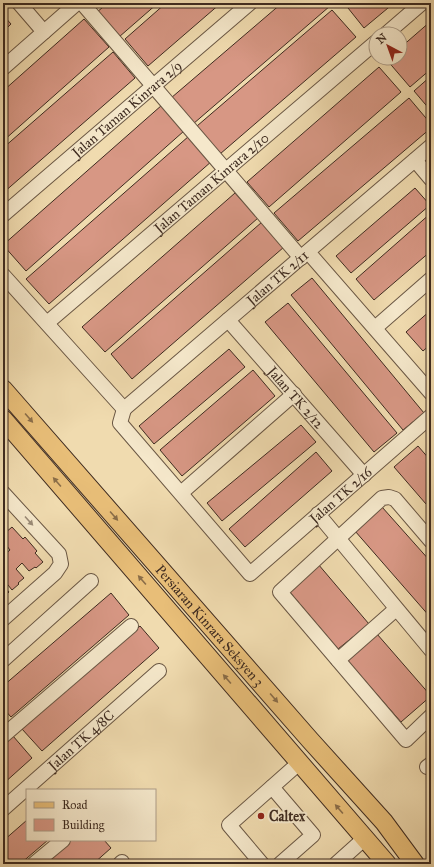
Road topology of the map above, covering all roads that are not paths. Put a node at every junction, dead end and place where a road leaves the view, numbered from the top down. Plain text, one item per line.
1 (19, 3) edge
2 (77, 3) edge
3 (82, 3) edge
4 (250, 3) edge
5 (422, 3) edge
6 (395, 26) edge
7 (44, 32) junction
8 (368, 49) edge
9 (3, 68) edge
10 (153, 86) junction
11 (431, 146) edge
12 (415, 160) junction
13 (226, 170) junction
14 (431, 179) edge
15 (3, 215) edge
16 (304, 255) junction
17 (3, 274) edge
18 (431, 279) edge
19 (228, 320) junction
20 (47, 323) junction
21 (375, 328) junction
22 (3, 389) edge
23 (431, 393) edge
24 (294, 394) junction
25 (124, 409) junction
26 (431, 416) edge
27 (3, 419) edge
28 (364, 475) junction
29 (3, 493) edge
30 (180, 493) junction
31 (318, 514) junction
32 (339, 538) junction
33 (431, 541) edge
34 (91, 581) dead end
35 (396, 609) junction
36 (3, 619) edge
37 (131, 626) dead end
38 (430, 648) edge
39 (3, 660) edge
40 (338, 660) junction
41 (159, 671) dead end
42 (431, 716) edge
43 (3, 736) edge
44 (310, 740) junction
45 (299, 763) junction
46 (272, 787) junction
47 (3, 809) edge
48 (365, 838) junction
49 (62, 841) edge
50 (34, 864) edge
51 (262, 864) edge
52 (280, 864) edge
53 (336, 864) edge
54 (387, 864) edge
55 (410, 864) edge
56 (415, 864) edge

1 - 7 street
2 - 7 street
3 - 10 street
4 - 10 street, Jalan Taman Kinrara 2/9
5 - 6 street
7 - 9 street
8 - 13 street, Jalan Taman Kinrara 2/10
10 - 13 street
10 - 15 street, Jalan Taman Kinrara 2/9
11 - 12 street, Jalan TK 2/11
12 - 14 street
12 - 16 street, Jalan TK 2/11
13 - 16 street
13 - 20 street, Jalan Taman Kinrara 2/10
16 - 19 street, Jalan TK 2/11
16 - 21 street
17 - 20 street
18 - 21 street
19 - 24 street, Jalan TK 2/12
19 - 25 street, Jalan TK 2/11
20 - 25 street
21 - 23 street
22 -> 44 main road, Persiaran Kinrara Seksyen 3
24 - 28 street, Jalan TK 2/12
24 - 30 street
25 - 30 street
26 - 28 street, Jalan TK 2/16
45 -> 27 main road, Persiaran Kinrara Seksyen 3
28 - 31 street, Jalan TK 2/16
29 -> 36 street
30 - 31 street, Jalan TK 2/16
31 - 32 street
32 - 33 street
32 - 35 street
32 - 40 street
34 - 39 street
35 - 38 street
35 - 40 street
37 - 43 street
40 - 42 street
41 - 47 street, Jalan TK 4/8C
44 - 48 main road
44 - 56 main road, Persiaran Kinrara Seksyen 3
45 - 46 street
48 -> 45 main road, Persiaran Kinrara Seksyen 3
46 - 51 street
46 - 52 street
48 - 53 street
48 - 54 main road, Persiaran Kinrara Seksyen 3
48 - 55 main road
49 - 50 street

